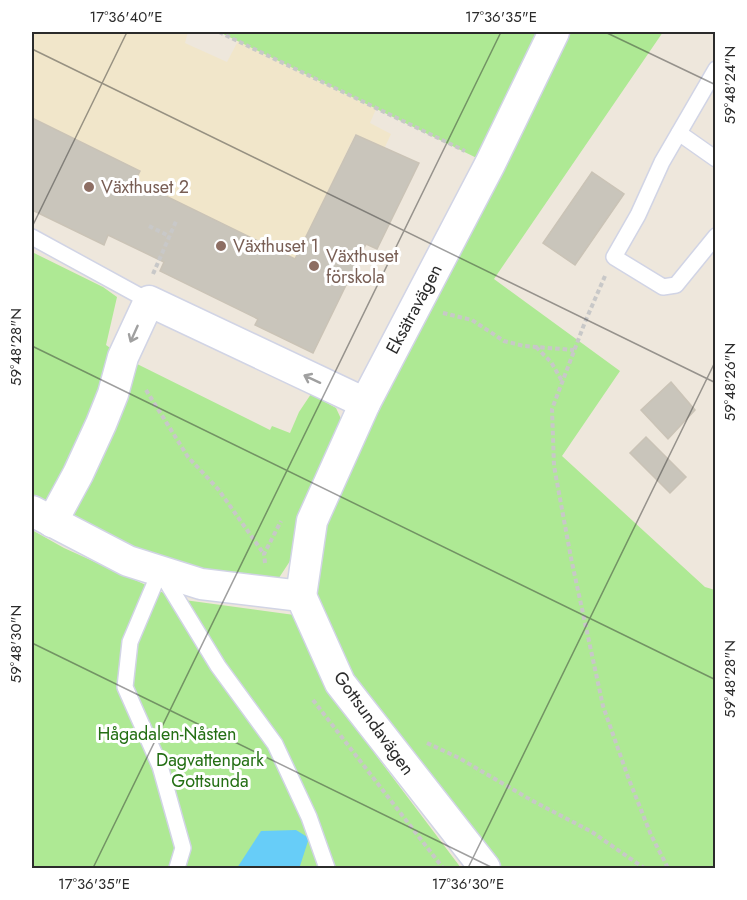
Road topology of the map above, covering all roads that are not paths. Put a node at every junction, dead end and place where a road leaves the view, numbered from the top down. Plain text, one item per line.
1 (554, 32) edge
2 (716, 69) edge
3 (678, 133) junction
4 (716, 159) edge
5 (716, 236) edge
6 (32, 237) edge
7 (149, 301) junction
8 (365, 403) junction
9 (42, 516) edge
10 (160, 571) junction
11 (302, 596) junction
12 (177, 868) edge
13 (327, 868) edge
14 (485, 868) edge

1 - 8 street, Eksätravägen
2 - 3 lane
3 - 4 lane
3 - 5 lane
6 - 7 lane
8 -> 7 street
7 -> 9 street
8 - 11 street, Eksätravägen
9 - 10 street
10 - 11 street
10 - 12 lane
10 - 13 lane
11 - 14 street, Gottsundavägen

